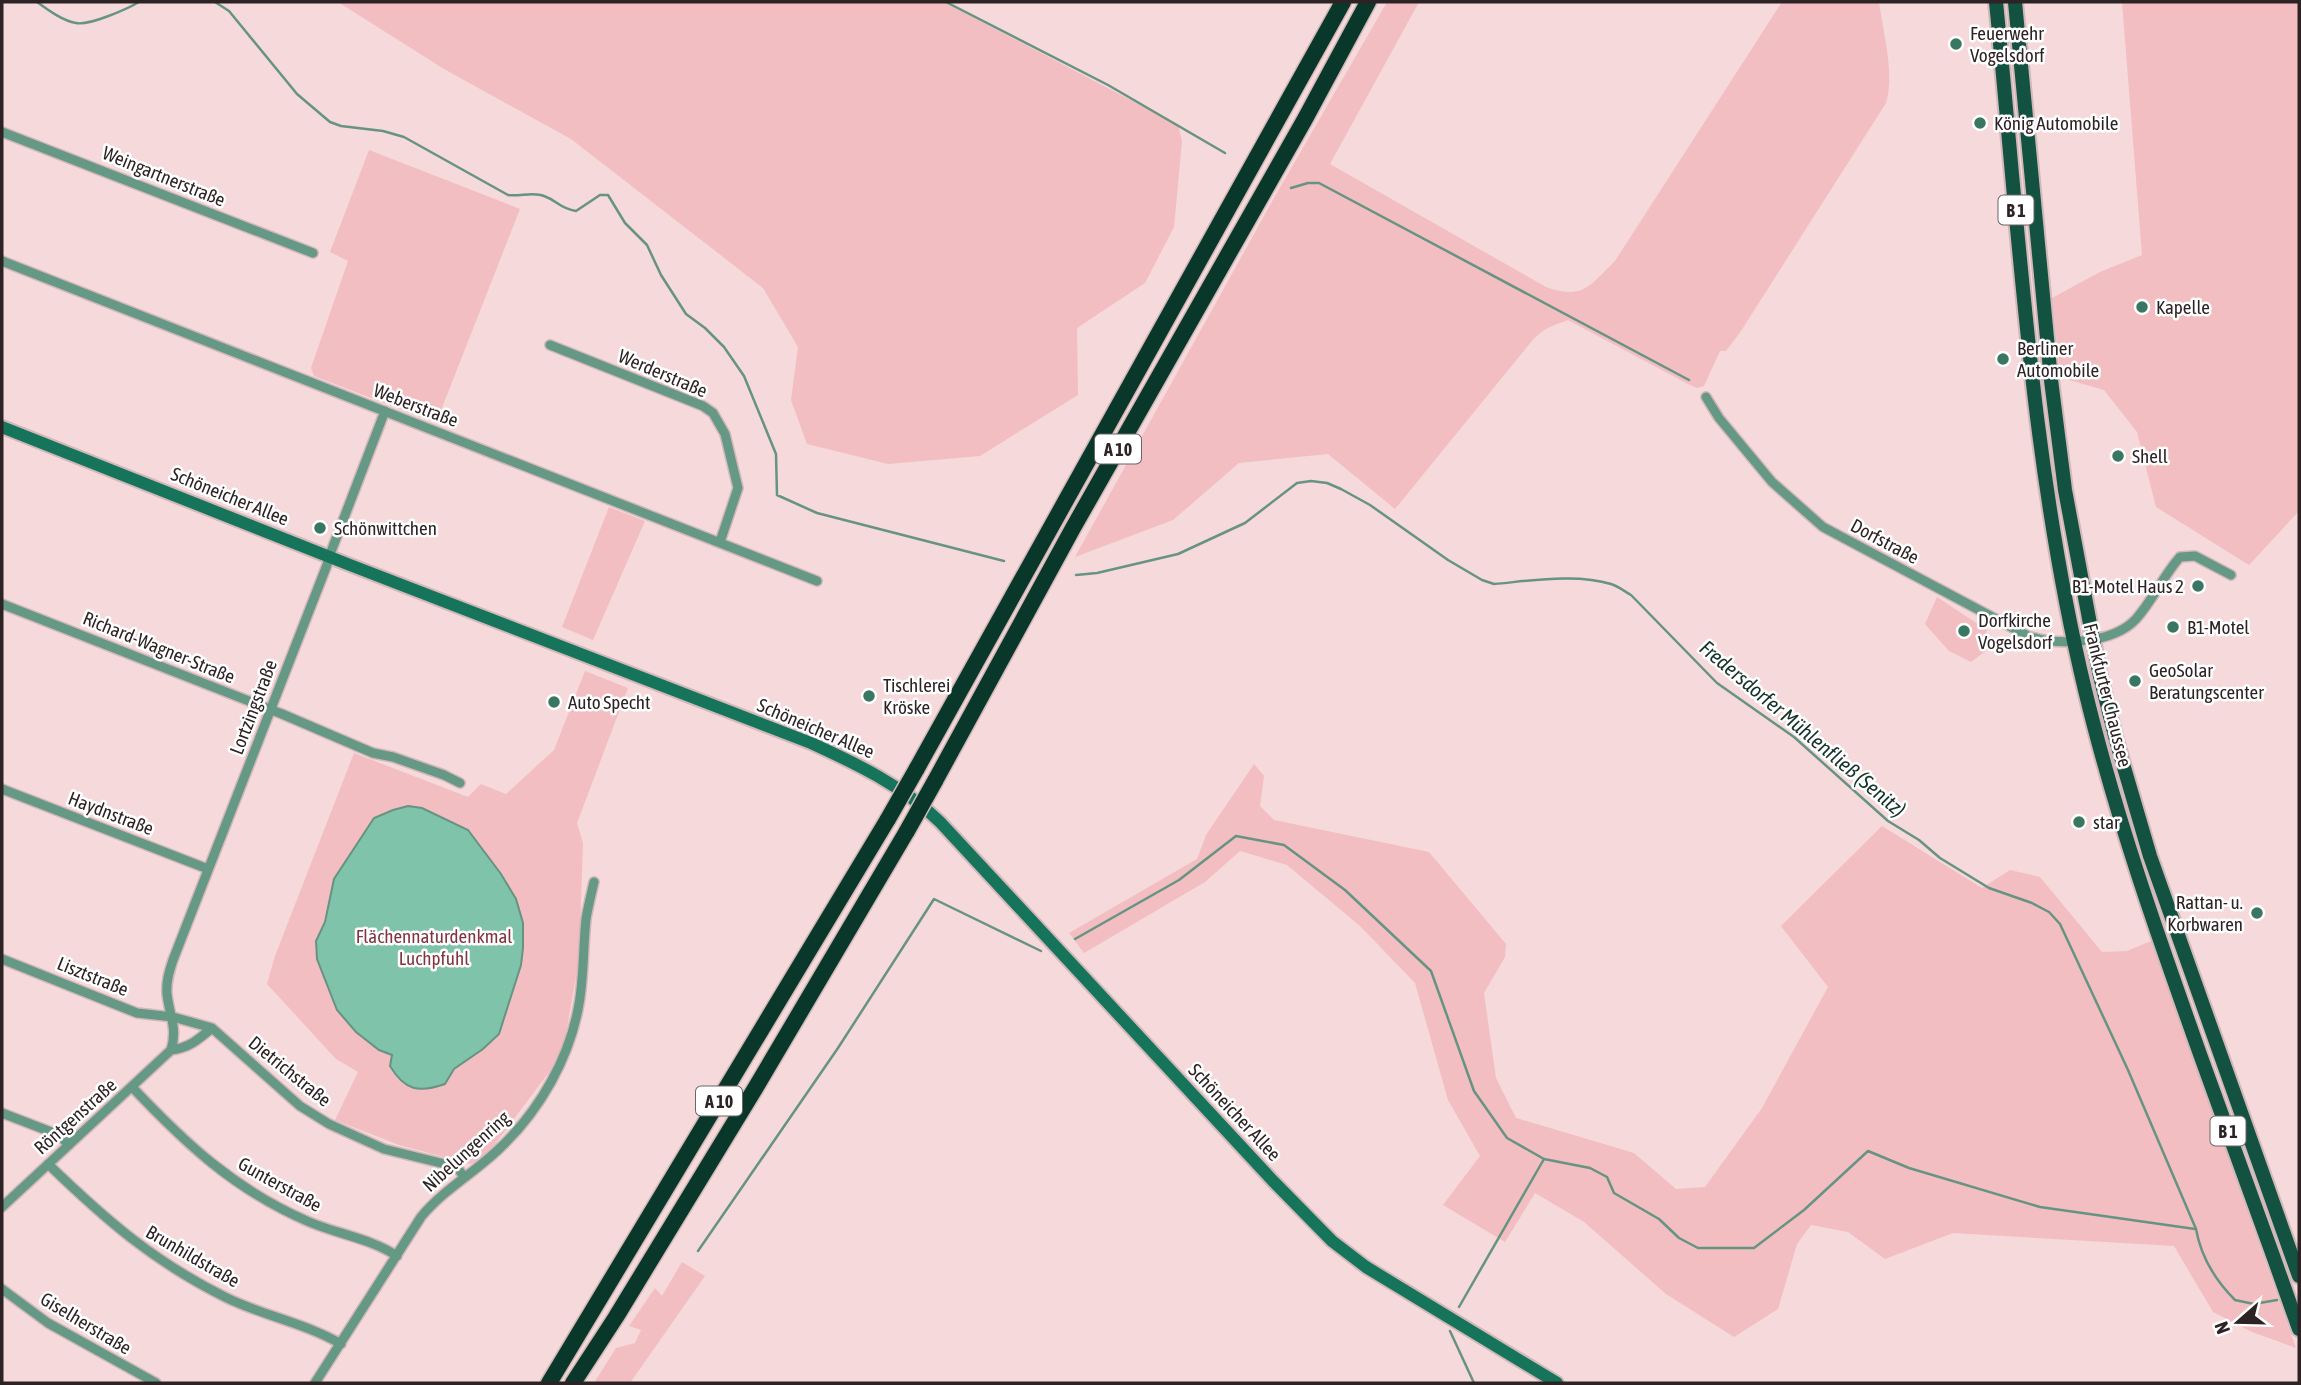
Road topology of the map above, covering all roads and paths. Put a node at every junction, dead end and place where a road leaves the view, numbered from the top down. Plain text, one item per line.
1 (1343, 2) edge
2 (1368, 2) edge
3 (1996, 2) edge
4 (2015, 2) edge
5 (2, 132) edge
6 (313, 253) dead end
7 (2, 261) edge
8 (550, 345) dead end
9 (1706, 397) dead end
10 (385, 411) junction
11 (2, 427) edge
12 (720, 542) junction
13 (329, 556) junction
14 (2231, 575) dead end
15 (817, 581) dead end
16 (2, 604) edge
17 (2093, 639) junction
18 (2074, 641) junction
19 (270, 711) junction
20 (460, 783) dead end
21 (2, 789) edge
22 (208, 869) junction
23 (594, 882) dead end
24 (2, 959) edge
25 (173, 1017) junction
26 (212, 1028) junction
27 (171, 1050) junction
28 (132, 1087) junction
29 (2, 1113) edge
30 (69, 1145) junction
31 (48, 1164) junction
32 (464, 1177) junction
33 (2, 1207) edge
34 (397, 1255) junction
35 (2299, 1276) edge
36 (2, 1289) edge
37 (2299, 1328) edge
38 (341, 1344) junction
39 (156, 1383) edge
40 (315, 1383) edge
41 (549, 1383) edge
42 (573, 1383) edge
43 (1557, 1383) edge

1 - 41 highway, A 10, bridge
2 - 42 highway, A 10, bridge
3 - 18 main road, Frankfurter Chaussee / B 1
4 - 17 main road, Frankfurter Chaussee / B 1
5 - 6 street, Weingartnerstraße
7 - 10 street, Weberstraße
8 - 12 street, Werderstraße
9 - 18 street, Dorfstraße
10 - 12 street, Weberstraße
10 - 13 street, Lortzingstraße
11 - 13 street, Schöneicher Allee
12 - 15 street, Weberstraße
13 - 19 street, Lortzingstraße
13 - 43 street, Schöneicher Allee
14 - 17 street, Frankfurter Chaussee
16 - 19 street, Richard-Wagner-Straße
17 - 18 street, Dorfstraße
17 - 35 main road, Frankfurter Chaussee / B 1
18 - 37 main road, Frankfurter Chaussee / B 1
19 - 20 street, Richard-Wagner-Straße
19 - 22 street, Lortzingstraße
21 - 22 street, Haydnstraße
22 - 25 street, Lortzingstraße
23 - 32 street, Nibelungenring
24 - 25 street, Lisztstraße
25 - 26 street, Dietrichstraße
25 - 27 street
26 - 27 street, Röntgenstraße
26 - 32 street, Dietrichstraße
27 - 28 street, Röntgenstraße
28 - 30 street, Röntgenstraße
28 - 34 street, Gunterstraße
29 - 30 street
30 - 31 street, Röntgenstraße
31 - 33 street, Röntgenstraße
31 - 38 street, Brunhildstraße
32 - 34 street, Nibelungenring
34 - 38 street, Nibelungenring
36 - 39 street, Giselherstraße
38 - 40 street, Nibelungenring

